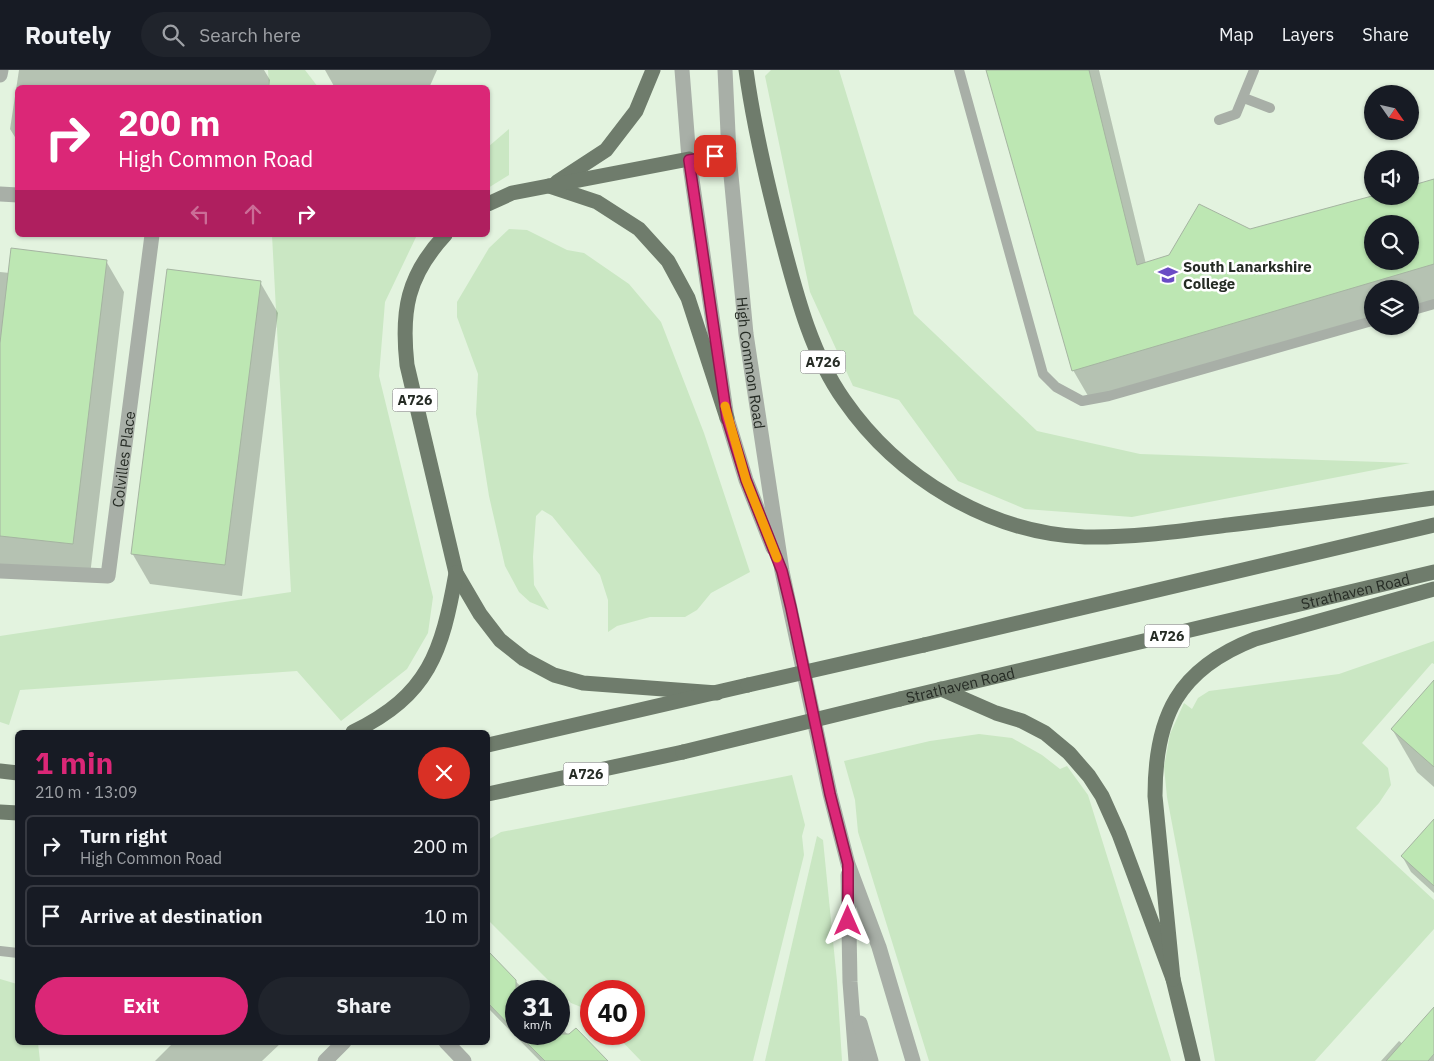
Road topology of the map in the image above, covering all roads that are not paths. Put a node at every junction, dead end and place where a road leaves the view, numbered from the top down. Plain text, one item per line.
1 (1, 70) edge
2 (653, 70) edge
3 (682, 70) edge
4 (725, 70) edge
5 (746, 70) edge
6 (959, 70) edge
7 (1254, 70) edge
8 (0, 75) edge
9 (1244, 98) junction
10 (1270, 108) dead end
11 (1219, 120) dead end
12 (729, 154) junction
13 (689, 160) junction
14 (549, 186) junction
15 (0, 194) edge
16 (15, 195) edge
17 (490, 203) edge
18 (152, 237) edge
19 (444, 237) edge
20 (1434, 304) edge
21 (1419, 308) edge
22 (1364, 324) edge
23 (727, 418) junction
24 (1434, 498) edge
25 (1434, 525) edge
26 (0, 571) edge
27 (782, 571) junction
28 (1434, 572) edge
29 (456, 573) junction
30 (1434, 589) edge
31 (941, 689) junction
32 (717, 693) junction
33 (357, 730) edge
34 (490, 745) edge
35 (15, 764) edge
36 (0, 765) edge
37 (0, 771) edge
38 (15, 773) edge
39 (490, 794) edge
40 (0, 812) edge
41 (15, 813) edge
42 (848, 864) junction
43 (0, 951) edge
44 (15, 953) edge
45 (1173, 979) junction
46 (850, 982) junction
47 (341, 1045) edge
48 (449, 1045) edge
49 (325, 1061) edge
50 (464, 1061) edge
51 (856, 1061) edge
52 (870, 1061) edge
53 (913, 1061) edge
54 (1193, 1061) edge

1 - 8 street
2 - 14 main road
3 - 13 street, High Common Road
4 - 12 street, High Common Road
5 - 24 main road, A726
6 - 22 lane
7 - 9 lane
9 - 10 lane
9 - 11 lane
12 - 13 street
12 - 27 street, High Common Road
13 - 14 main road
13 - 23 street, High Common Road
14 - 17 main road
14 - 23 main road
15 - 16 street
18 - 26 street, Colvilles Place
19 - 29 main road, A726
20 - 21 lane
23 - 27 street, High Common Road
25 - 32 main road, A726, bridge
27 - 42 street, High Common Road
28 - 31 main road, Strathaven Road / A726
29 - 32 main road, A726
29 - 33 main road, A726
30 - 45 main road
31 - 39 main road, Strathaven Road / A726, bridge
31 - 45 main road
32 - 34 main road, A726
35 - 36 main road
37 - 38 main road
40 - 41 main road
42 - 46 street, High Common Road
42 - 53 street, High Common Road
43 - 44 lane
45 - 54 main road
46 - 51 street, High Common Road
46 - 52 street, High Common Road
47 - 49 street
48 - 50 street

